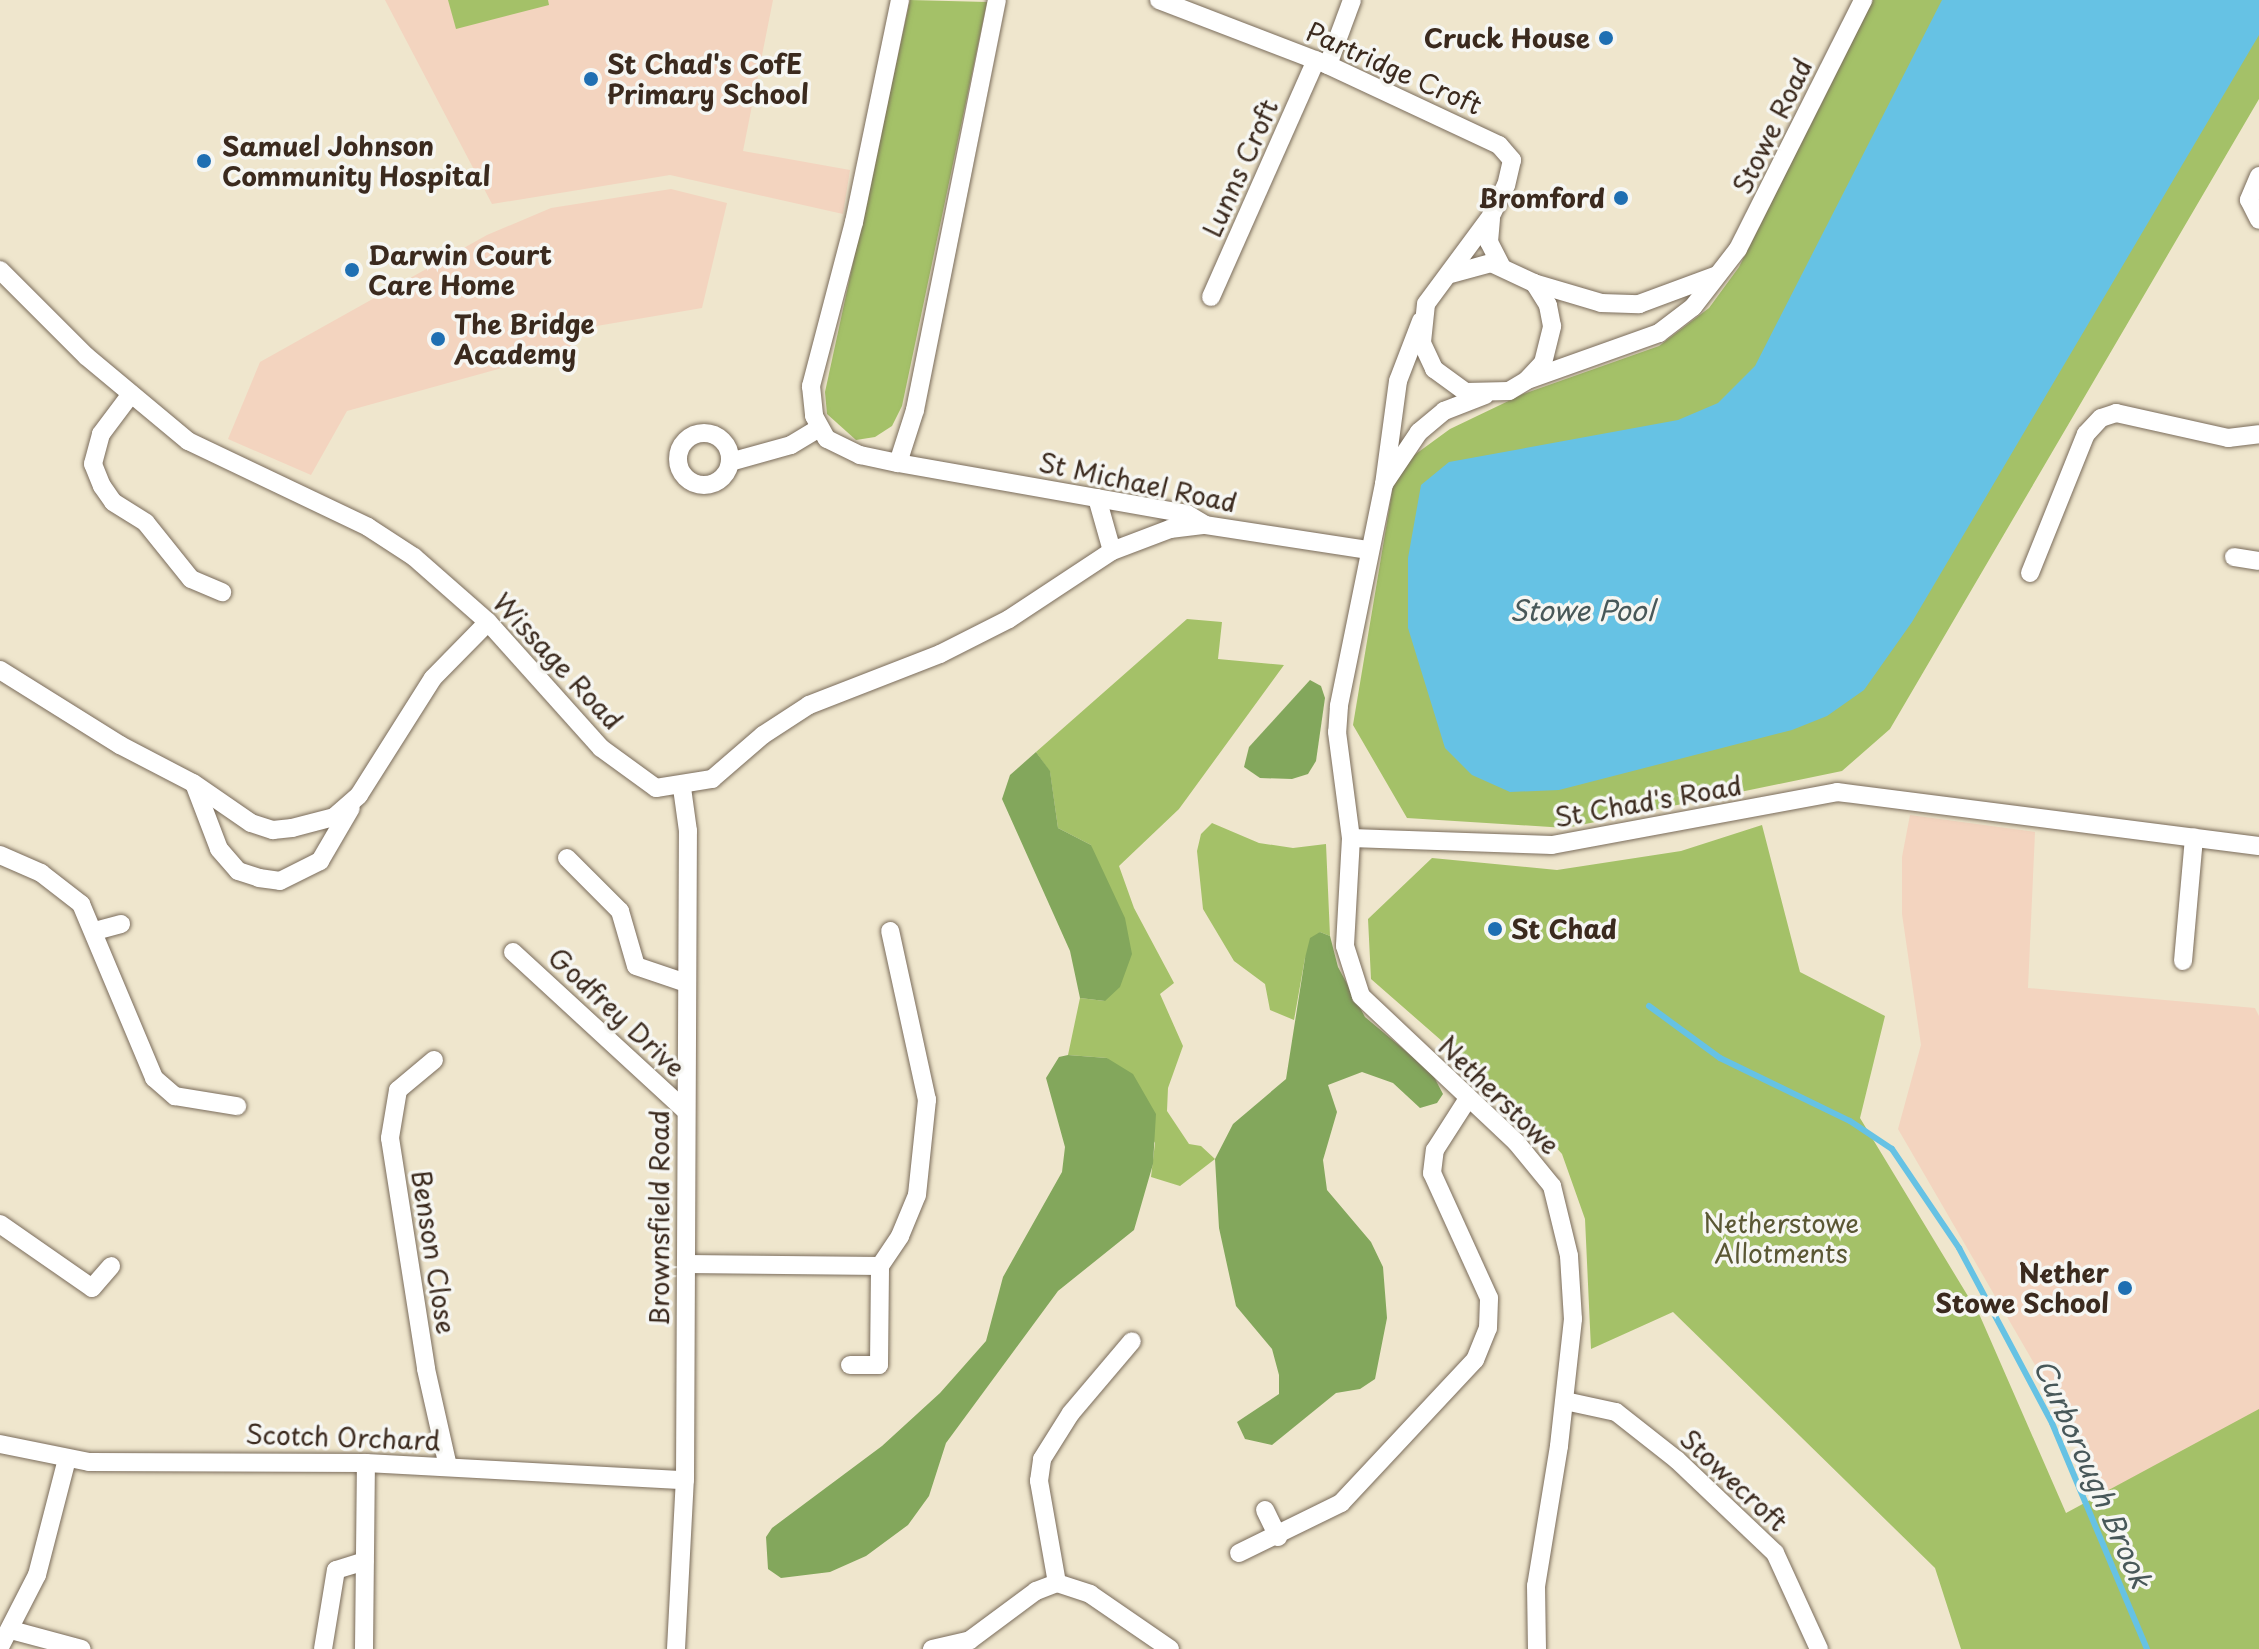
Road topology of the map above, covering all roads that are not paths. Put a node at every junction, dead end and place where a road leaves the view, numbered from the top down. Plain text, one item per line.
1 (900, 0) edge
2 (997, 0) edge
3 (1159, 0) edge
4 (1352, 0) edge
5 (1862, 0) edge
6 (1322, 62) junction
7 (2259, 176) edge
8 (1491, 216) junction
9 (2259, 220) edge
10 (1502, 267) junction
11 (0, 270) edge
12 (1723, 273) junction
13 (1451, 274) junction
14 (1534, 283) junction
15 (1211, 297) dead end
16 (1421, 321) junction
17 (1527, 380) junction
18 (131, 394) junction
19 (1487, 394) junction
20 (818, 429) junction
21 (2259, 434) edge
22 (730, 462) dead end
23 (898, 463) junction
24 (1384, 484) junction
25 (1097, 498) junction
26 (1205, 525) junction
27 (1368, 550) junction
28 (1112, 551) junction
29 (2234, 557) dead end
30 (2259, 561) edge
31 (2030, 573) dead end
32 (222, 592) dead end
33 (488, 622) junction
34 (0, 670) edge
35 (193, 783) junction
36 (682, 788) junction
37 (359, 795) junction
38 (2194, 837) junction
39 (1351, 838) junction
40 (2259, 846) edge
41 (0, 855) edge
42 (567, 858) dead end
43 (121, 924) dead end
44 (95, 931) junction
45 (890, 931) dead end
46 (513, 952) dead end
47 (2183, 961) dead end
48 (686, 983) junction
49 (434, 1060) dead end
50 (1467, 1100) junction
51 (237, 1106) dead end
52 (685, 1110) junction
53 (0, 1224) edge
54 (686, 1264) junction
55 (111, 1266) dead end
56 (880, 1266) junction
57 (1132, 1341) dead end
58 (850, 1365) dead end
59 (1565, 1401) junction
60 (0, 1444) edge
61 (67, 1459) junction
62 (366, 1463) junction
63 (448, 1467) junction
64 (685, 1480) junction
65 (1265, 1510) dead end
66 (1278, 1537) junction
67 (1239, 1553) dead end
68 (365, 1561) junction
69 (1057, 1583) junction
70 (11, 1630) junction
71 (967, 1644) edge
72 (0, 1647) edge
73 (82, 1649) edge
74 (323, 1649) edge
75 (364, 1649) edge
76 (676, 1649) edge
77 (932, 1649) edge
78 (1170, 1649) edge
79 (1537, 1649) edge
80 (1819, 1649) edge

1 - 20 street
2 - 23 street
3 - 6 street, Partridge Croft
4 - 6 street, Lunns Croft
5 - 12 street, Stowe Road
6 - 8 street, Partridge Croft
6 - 15 street, Lunns Croft
7 - 9 street
8 - 10 street
8 - 13 street
10 - 13 street
10 - 14 street
11 - 18 street, Wissage Road
12 - 14 street
12 - 17 street, Stowe Road
13 - 16 street
14 - 17 street
16 - 19 street
16 - 24 street
17 - 19 street
18 - 32 street
18 - 33 street, Wissage Road
19 - 24 street
20 - 22 street
20 - 23 street, St Michael Road
21 - 31 street
23 - 25 street, St Michael Road
24 - 27 street
25 - 26 street, St Michael Road
25 - 28 street
26 - 27 street, St Michael Road
26 - 28 street
27 - 39 street
28 - 36 street
29 - 30 street
33 - 36 street, Wissage Road
33 - 37 street
34 - 35 street
35 - 37 street
35 - 37 street
36 - 48 street, Brownsfield Road
38 - 39 street, St Chad's Road
38 - 40 street, St Chad's Road
38 - 47 street
39 - 50 street, Netherstowe
41 - 44 street
42 - 48 street
43 - 44 street
44 - 51 street
45 - 56 street
46 - 52 street, Godfrey Drive
48 - 52 street, Brownsfield Road
49 - 63 street, Benson Close
50 - 59 street, Netherstowe
50 - 66 street
52 - 54 street, Brownsfield Road
53 - 55 street
54 - 56 street
54 - 64 street, Brownsfield Road
56 - 58 street
57 - 69 street
59 - 79 street, Netherstowe
59 - 80 street, Stowecroft
60 - 61 street, Scotch Orchard
61 - 62 street, Scotch Orchard
61 - 70 street
62 - 63 street, Scotch Orchard
62 - 68 street
63 - 64 street, Scotch Orchard
64 - 76 street, Brownsfield Road
65 - 66 street
66 - 67 street
68 - 74 street
68 - 75 street
69 - 71 street
69 - 78 street
70 - 72 street
70 - 73 street
71 - 77 street

